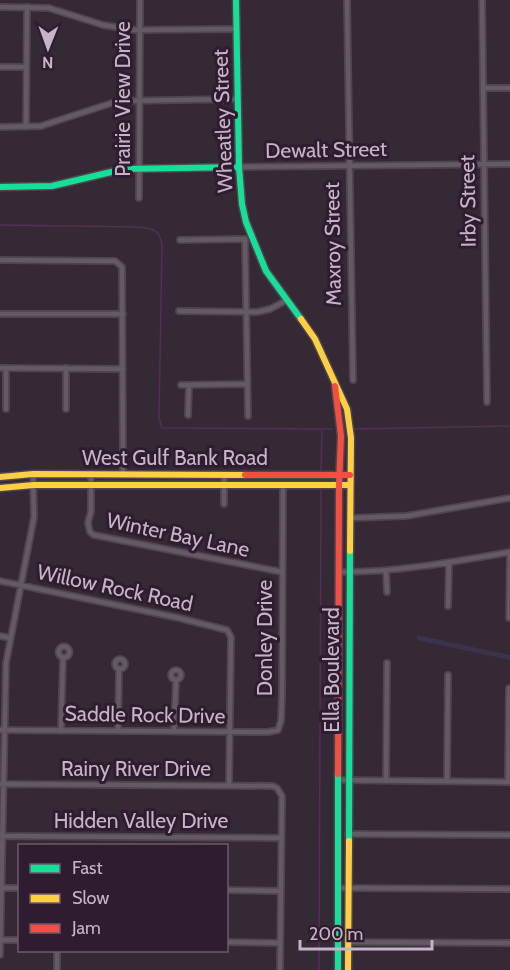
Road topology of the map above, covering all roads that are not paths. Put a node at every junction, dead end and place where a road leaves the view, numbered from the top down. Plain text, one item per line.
1 (140, 0) edge
2 (236, 0) edge
3 (347, 0) edge
4 (482, 0) edge
5 (0, 7) edge
6 (27, 7) junction
7 (237, 29) junction
8 (140, 30) junction
9 (0, 67) edge
10 (27, 67) junction
11 (483, 88) junction
12 (510, 88) edge
13 (139, 99) junction
14 (238, 99) junction
15 (0, 127) edge
16 (26, 127) junction
17 (484, 164) junction
18 (510, 164) edge
19 (349, 166) junction
20 (239, 167) junction
21 (139, 169) junction
22 (0, 187) edge
23 (139, 198) dead end
24 (253, 239) joint
25 (180, 240) dead end
26 (0, 261) edge
27 (287, 300) junction
28 (179, 311) dead end
29 (246, 312) junction
30 (0, 314) edge
31 (123, 314) junction
32 (3, 368) edge
33 (66, 368) junction
34 (123, 369) junction
35 (332, 373) junction
36 (352, 380) dead end
37 (248, 384) junction
38 (181, 385) dead end
39 (189, 385) junction
40 (487, 402) dead end
41 (6, 409) dead end
42 (66, 409) dead end
43 (188, 415) dead end
44 (249, 416) dead end
45 (33, 474) junction
46 (91, 474) junction
47 (123, 474) junction
48 (339, 474) junction
49 (224, 475) junction
50 (350, 475) junction
51 (0, 477) edge
52 (34, 485) junction
53 (92, 485) junction
54 (224, 485) junction
55 (283, 485) junction
56 (339, 485) junction
57 (350, 485) junction
58 (0, 488) edge
59 (510, 498) edge
60 (224, 504) dead end
61 (350, 518) junction
62 (510, 552) edge
63 (448, 563) junction
64 (387, 571) junction
65 (340, 572) junction
66 (350, 572) junction
67 (282, 573) junction
68 (0, 581) edge
69 (20, 585) junction
70 (387, 592) dead end
71 (448, 606) dead end
72 (509, 618) edge
73 (0, 636) edge
74 (10, 638) junction
75 (63, 657) dead end
76 (387, 663) dead end
77 (119, 669) dead end
78 (448, 675) dead end
79 (176, 680) dead end
80 (509, 688) edge
81 (281, 719) joint
82 (3, 730) edge
83 (61, 731) junction
84 (117, 731) junction
85 (174, 732) junction
86 (229, 732) junction
87 (339, 780) junction
88 (348, 780) junction
89 (386, 781) junction
90 (447, 781) junction
91 (509, 782) edge
92 (2, 784) edge
93 (229, 786) junction
94 (348, 834) junction
95 (510, 835) edge
96 (2, 836) edge
97 (281, 838) junction
98 (2, 888) junction
99 (18, 888) edge
100 (338, 888) junction
101 (348, 888) junction
102 (510, 889) edge
103 (228, 890) edge
104 (280, 891) junction
105 (1, 940) edge
106 (18, 940) edge
107 (228, 942) edge
108 (348, 942) junction
109 (280, 943) junction
110 (510, 943) edge
111 (57, 952) edge
112 (0, 956) edge
113 (57, 970) edge
114 (280, 970) edge
115 (338, 970) edge
116 (348, 970) edge

1 - 8 street, Prairie View Drive
2 - 7 main road, Wheatley Street
3 - 19 street, Maxroy Street
4 - 11 street, Irby Street
5 - 6 street
6 - 8 street
6 - 10 street
7 - 8 street
7 - 14 main road, Wheatley Street
8 - 13 street, Prairie View Drive
9 - 10 street
10 - 16 street
11 - 12 street
11 - 17 street, Irby Street
13 - 14 street
13 - 16 street
13 - 21 street, Prairie View Drive
14 - 20 main road, Wheatley Street
15 - 16 street
17 - 18 street, Dewalt Street
17 - 19 street, Dewalt Street
17 - 40 street, Irby Street
19 - 20 street, Dewalt Street
19 - 36 street, Maxroy Street
20 - 21 main road, Dewalt Street
20 - 24 main road, Wheatley Street
21 - 22 main road, Dewalt Street
21 - 23 street, Prairie View Drive
24 - 27 main road, Ella Boulevard
25 - 29 street
26 - 31 street
27 - 29 street
27 - 35 main road, Ella Boulevard
28 - 29 street
29 - 37 street
30 - 31 street
31 - 34 street
32 - 33 street
32 - 41 street
33 - 34 street
33 - 42 street
34 - 47 street
35 - 48 main road, Ella Boulevard
35 - 50 main road, Ella Boulevard
37 - 39 street
37 - 44 street
38 - 39 street
39 - 43 street
45 - 46 main road, West Gulf Bank Road
45 - 51 main road, West Gulf Bank Road
45 - 52 street
46 - 47 main road, West Gulf Bank Road
46 - 53 street, Winter Bay Lane
47 - 49 main road, West Gulf Bank Road
48 - 49 main road, West Gulf Bank Road
48 - 50 main road, West Gulf Bank Road
48 - 56 main road, Ella Boulevard
49 - 54 street
50 - 57 main road, Ella Boulevard
52 - 53 main road, West Gulf Bank Road
52 - 58 main road, West Gulf Bank Road
52 - 69 street
53 - 54 main road, West Gulf Bank Road
53 - 67 street, Winter Bay Lane
54 - 55 main road, West Gulf Bank Road
54 - 60 street
55 - 56 main road, West Gulf Bank Road
55 - 67 street, Donley Drive
56 - 57 main road, West Gulf Bank Road
56 - 65 main road, Ella Boulevard
57 - 61 main road, Ella Boulevard
59 - 61 street
61 - 66 main road, Ella Boulevard
62 - 63 street
62 - 72 street
63 - 64 street
63 - 71 street
64 - 66 street
64 - 70 street
65 - 66 street
65 - 87 main road, Ella Boulevard
66 - 88 main road, Ella Boulevard
67 - 81 street, Donley Drive
68 - 69 street, Willow Rock Road
69 - 74 street
69 - 86 street, Willow Rock Road
73 - 74 street
74 - 82 street
75 - 83 street
76 - 89 street
77 - 84 street
78 - 90 street
79 - 85 street
80 - 91 street
81 - 86 street, Saddle Rock Drive
82 - 83 street, Saddle Rock Drive
82 - 92 street
83 - 84 street, Saddle Rock Drive
84 - 85 street, Saddle Rock Drive
85 - 86 street, Saddle Rock Drive
86 - 93 street
87 - 88 street
87 - 100 main road, Ella Boulevard
88 - 89 street
88 - 94 main road, Ella Boulevard
89 - 90 street
90 - 91 street
92 - 93 street, Rainy River Drive
92 - 96 street
93 - 97 street, Rainy River Drive
94 - 95 street
94 - 101 main road, Ella Boulevard
96 - 97 street, Hidden Valley Drive
96 - 98 street
97 - 104 street
98 - 99 street
98 - 105 street
100 - 101 street
100 - 115 main road, Ella Boulevard
101 - 102 street
101 - 108 main road, Ella Boulevard
103 - 104 street
104 - 109 street
105 - 106 street
105 - 112 street
107 - 109 street
108 - 110 street
108 - 116 main road, Ella Boulevard
109 - 114 street
111 - 113 street

